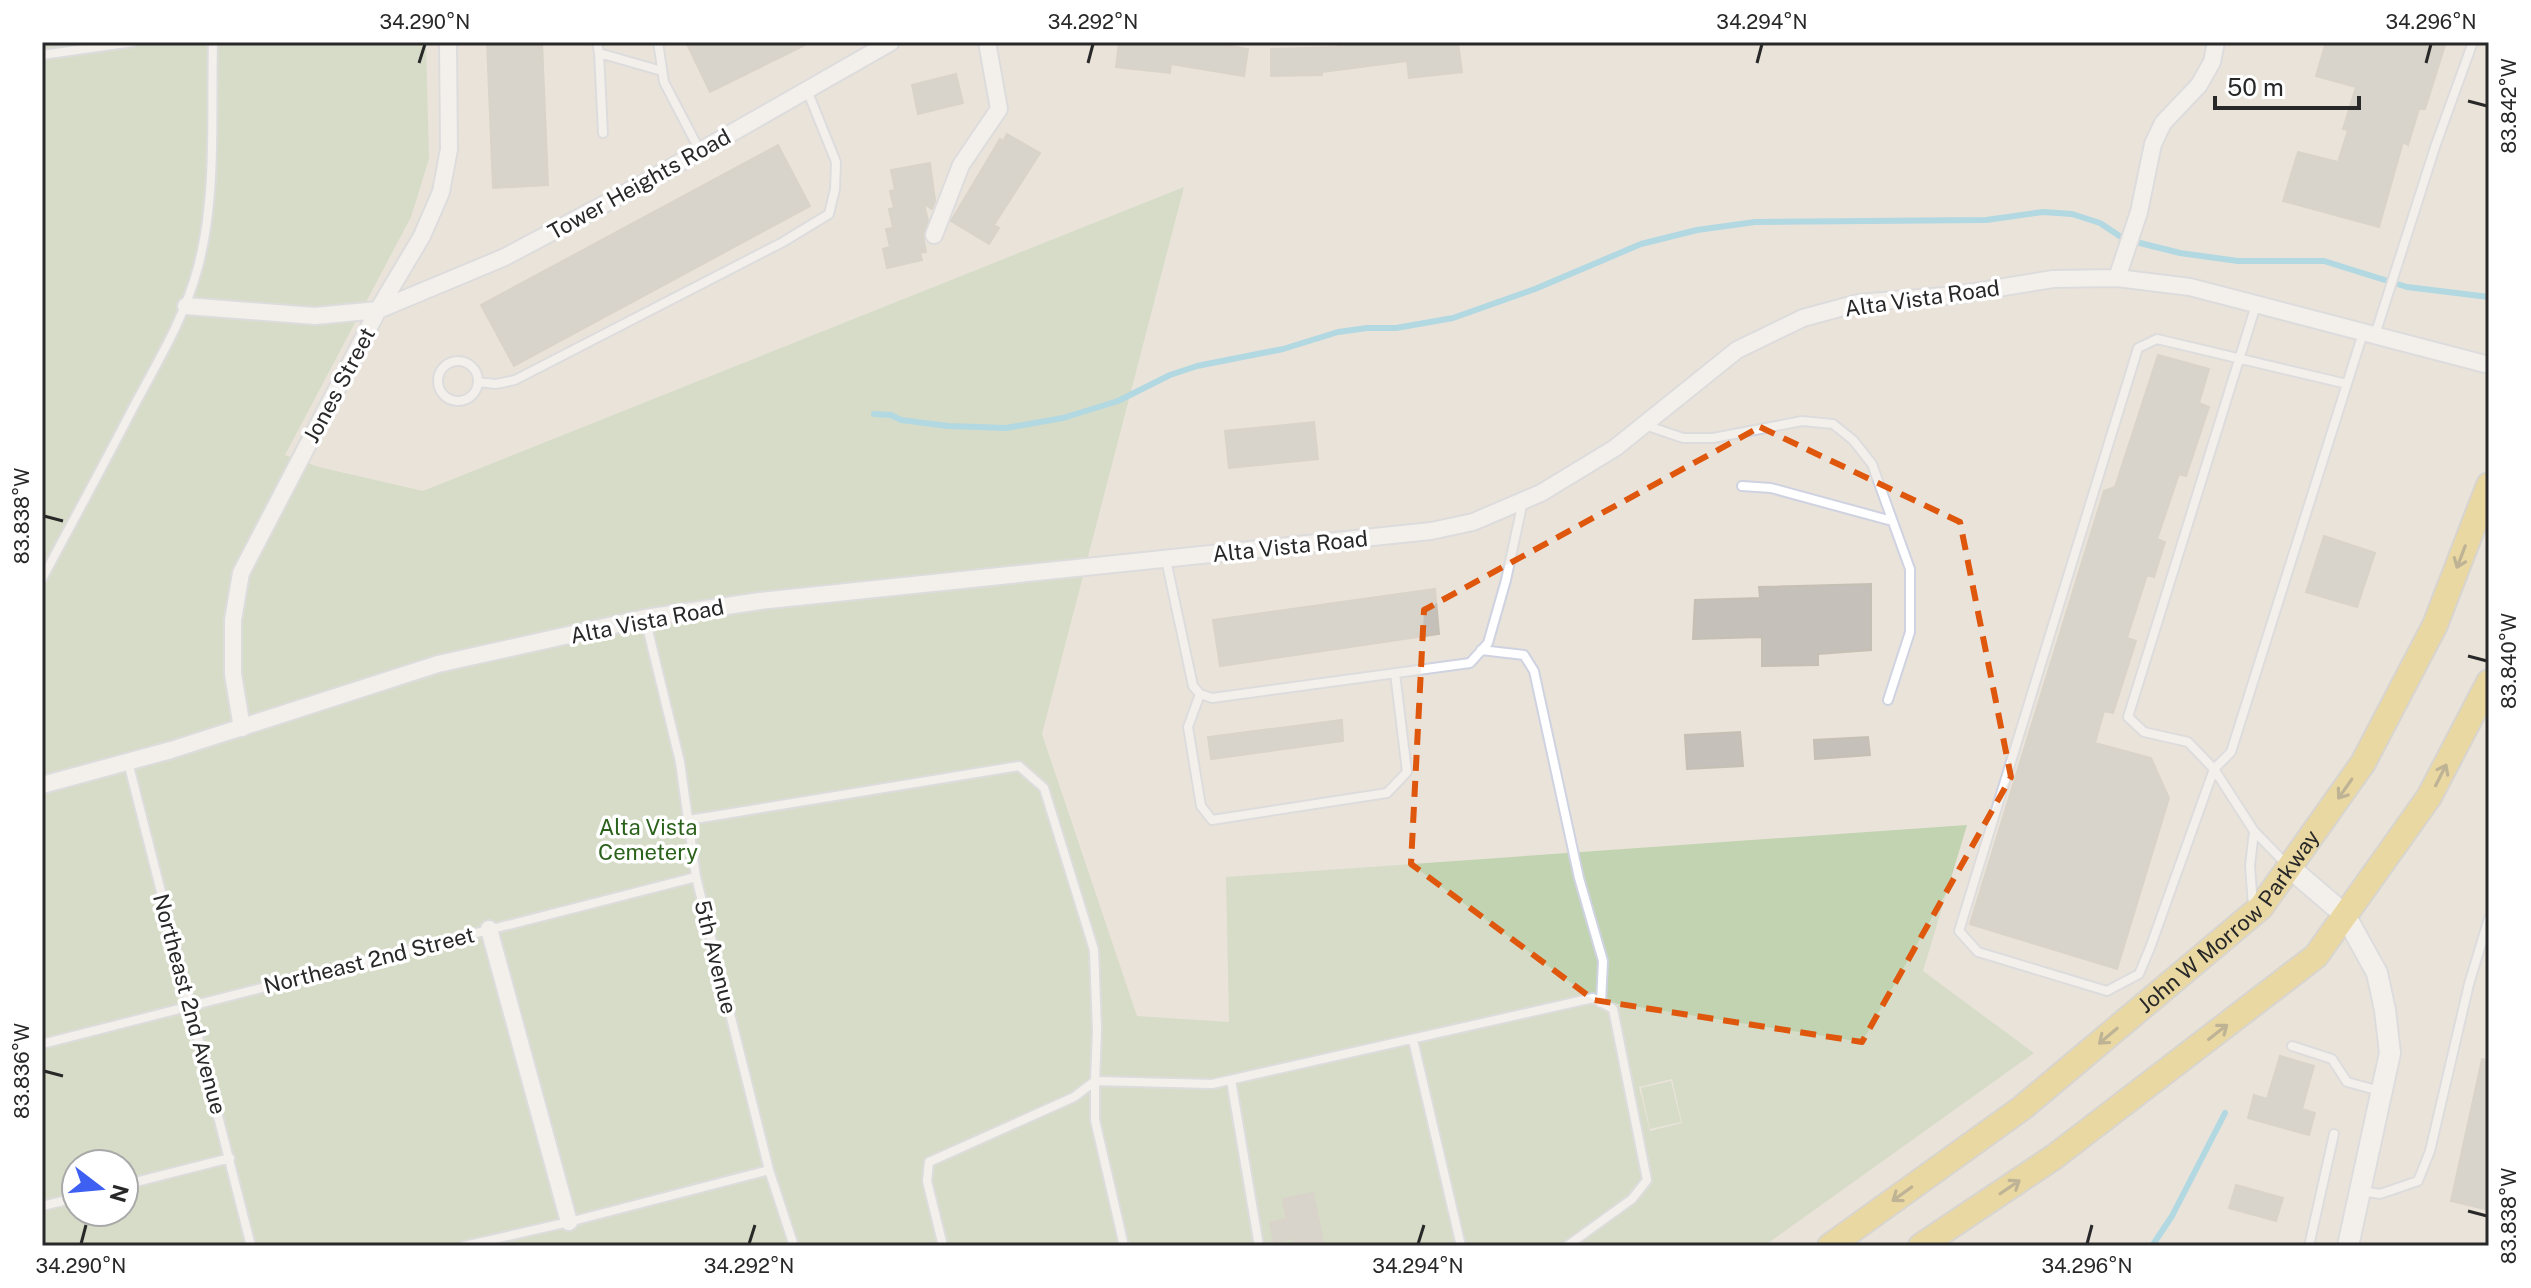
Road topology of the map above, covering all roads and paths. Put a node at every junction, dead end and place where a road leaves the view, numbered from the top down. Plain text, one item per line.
1 (133, 42) edge
2 (213, 42) edge
3 (448, 42) edge
4 (597, 42) edge
5 (658, 42) edge
6 (891, 42) edge
7 (987, 42) edge
8 (2216, 42) edge
9 (2473, 42) edge
10 (599, 53) junction
11 (42, 55) edge
12 (662, 71) junction
13 (807, 90) junction
14 (603, 133) dead end
15 (700, 151) junction
16 (934, 235) dead end
17 (2117, 278) junction
18 (2256, 305) junction
19 (186, 306) junction
20 (378, 310) junction
21 (2369, 334) junction
22 (2239, 359) junction
23 (2489, 365) edge
24 (478, 382) junction
25 (2347, 384) junction
26 (1644, 425) junction
27 (2489, 485) edge
28 (1742, 486) dead end
29 (1523, 501) junction
30 (1892, 521) junction
31 (1166, 560) junction
32 (42, 579) edge
33 (645, 618) junction
34 (1481, 650) junction
35 (1395, 673) junction
36 (2489, 682) edge
37 (1200, 694) junction
38 (1888, 700) dead end
39 (242, 728) junction
40 (128, 762) junction
41 (2214, 769) junction
42 (42, 785) edge
43 (689, 820) junction
44 (2254, 831) junction
45 (2289, 867) junction
46 (696, 877) junction
47 (2253, 913) junction
48 (2345, 915) junction
49 (2489, 918) edge
50 (489, 929) junction
51 (1601, 1003) junction
52 (191, 1005) junction
53 (1413, 1040) junction
54 (42, 1044) edge
55 (2292, 1046) dead end
56 (1231, 1080) junction
57 (1095, 1081) junction
58 (2381, 1091) junction
59 (2334, 1134) dead end
60 (230, 1158) junction
61 (769, 1170) junction
62 (140, 1181) edge
63 (2360, 1191) junction
64 (569, 1222) junction
65 (251, 1246) edge
66 (464, 1246) edge
67 (794, 1246) edge
68 (943, 1246) edge
69 (1124, 1246) edge
70 (1259, 1246) edge
71 (1461, 1246) edge
72 (1567, 1246) edge
73 (1830, 1246) edge
74 (1921, 1246) edge
75 (2309, 1246) edge
76 (2348, 1246) edge

1 - 11 lane
2 - 19 lane
3 - 20 street, Jones Street
4 - 10 lane
5 - 12 lane
6 - 13 street, Tower Heights Road
7 - 16 street
8 - 17 street
9 - 21 lane
10 - 12 lane
10 - 14 lane
12 - 15 lane
13 - 15 street, Tower Heights Road
13 - 24 lane
15 - 20 street, Tower Heights Road
17 - 18 street, Alta Vista Road
17 - 26 street, Alta Vista Road
18 - 21 street, Alta Vista Road
18 - 22 lane
19 - 20 street, Tower Heights Road
19 - 32 lane
20 - 39 street, Jones Street
21 - 23 street, Alta Vista Road
21 - 25 lane
22 - 25 lane
22 - 41 lane
22 - 41 lane
24 - 24 lane
25 - 41 lane
26 - 29 street, Alta Vista Road
26 - 30 lane
27 -> 45 main road, John W Morrow Parkway
28 - 30 lane
29 - 31 street, Alta Vista Road
29 - 34 lane
30 - 38 lane
31 - 33 street, Alta Vista Road
31 - 37 lane
33 - 39 street, Alta Vista Road
33 - 43 lane, 5th Avenue
34 - 35 lane
34 - 51 lane
35 - 37 lane
35 - 37 lane
48 -> 36 main road
39 - 40 street, Alta Vista Road
40 - 42 street, Alta Vista Road
40 - 52 lane, Northeast 2nd Avenue
41 - 44 lane
43 - 46 lane, 5th Avenue
43 - 57 lane
44 - 45 lane
44 - 47 lane
45 - 47 main road, John W Morrow Parkway
45 - 48 street
46 - 50 lane, Northeast 2nd Street
46 - 61 lane, 5th Avenue
47 -> 73 main road, John W Morrow Parkway
48 - 58 street
74 -> 48 main road
49 - 63 lane
50 - 52 lane, Northeast 2nd Street
50 - 64 street
51 - 53 lane
51 - 72 lane
52 - 54 lane, Northeast 2nd Street
52 - 60 lane, Northeast 2nd Avenue
53 - 56 lane
53 - 71 lane
55 - 58 lane
56 - 57 lane
56 - 70 lane
57 - 68 lane
57 - 69 lane
58 - 63 street
59 - 75 lane
60 - 62 lane
60 - 65 lane, Northeast 2nd Avenue
61 - 64 lane
61 - 67 lane, 5th Avenue
63 - 76 street
64 - 66 lane

